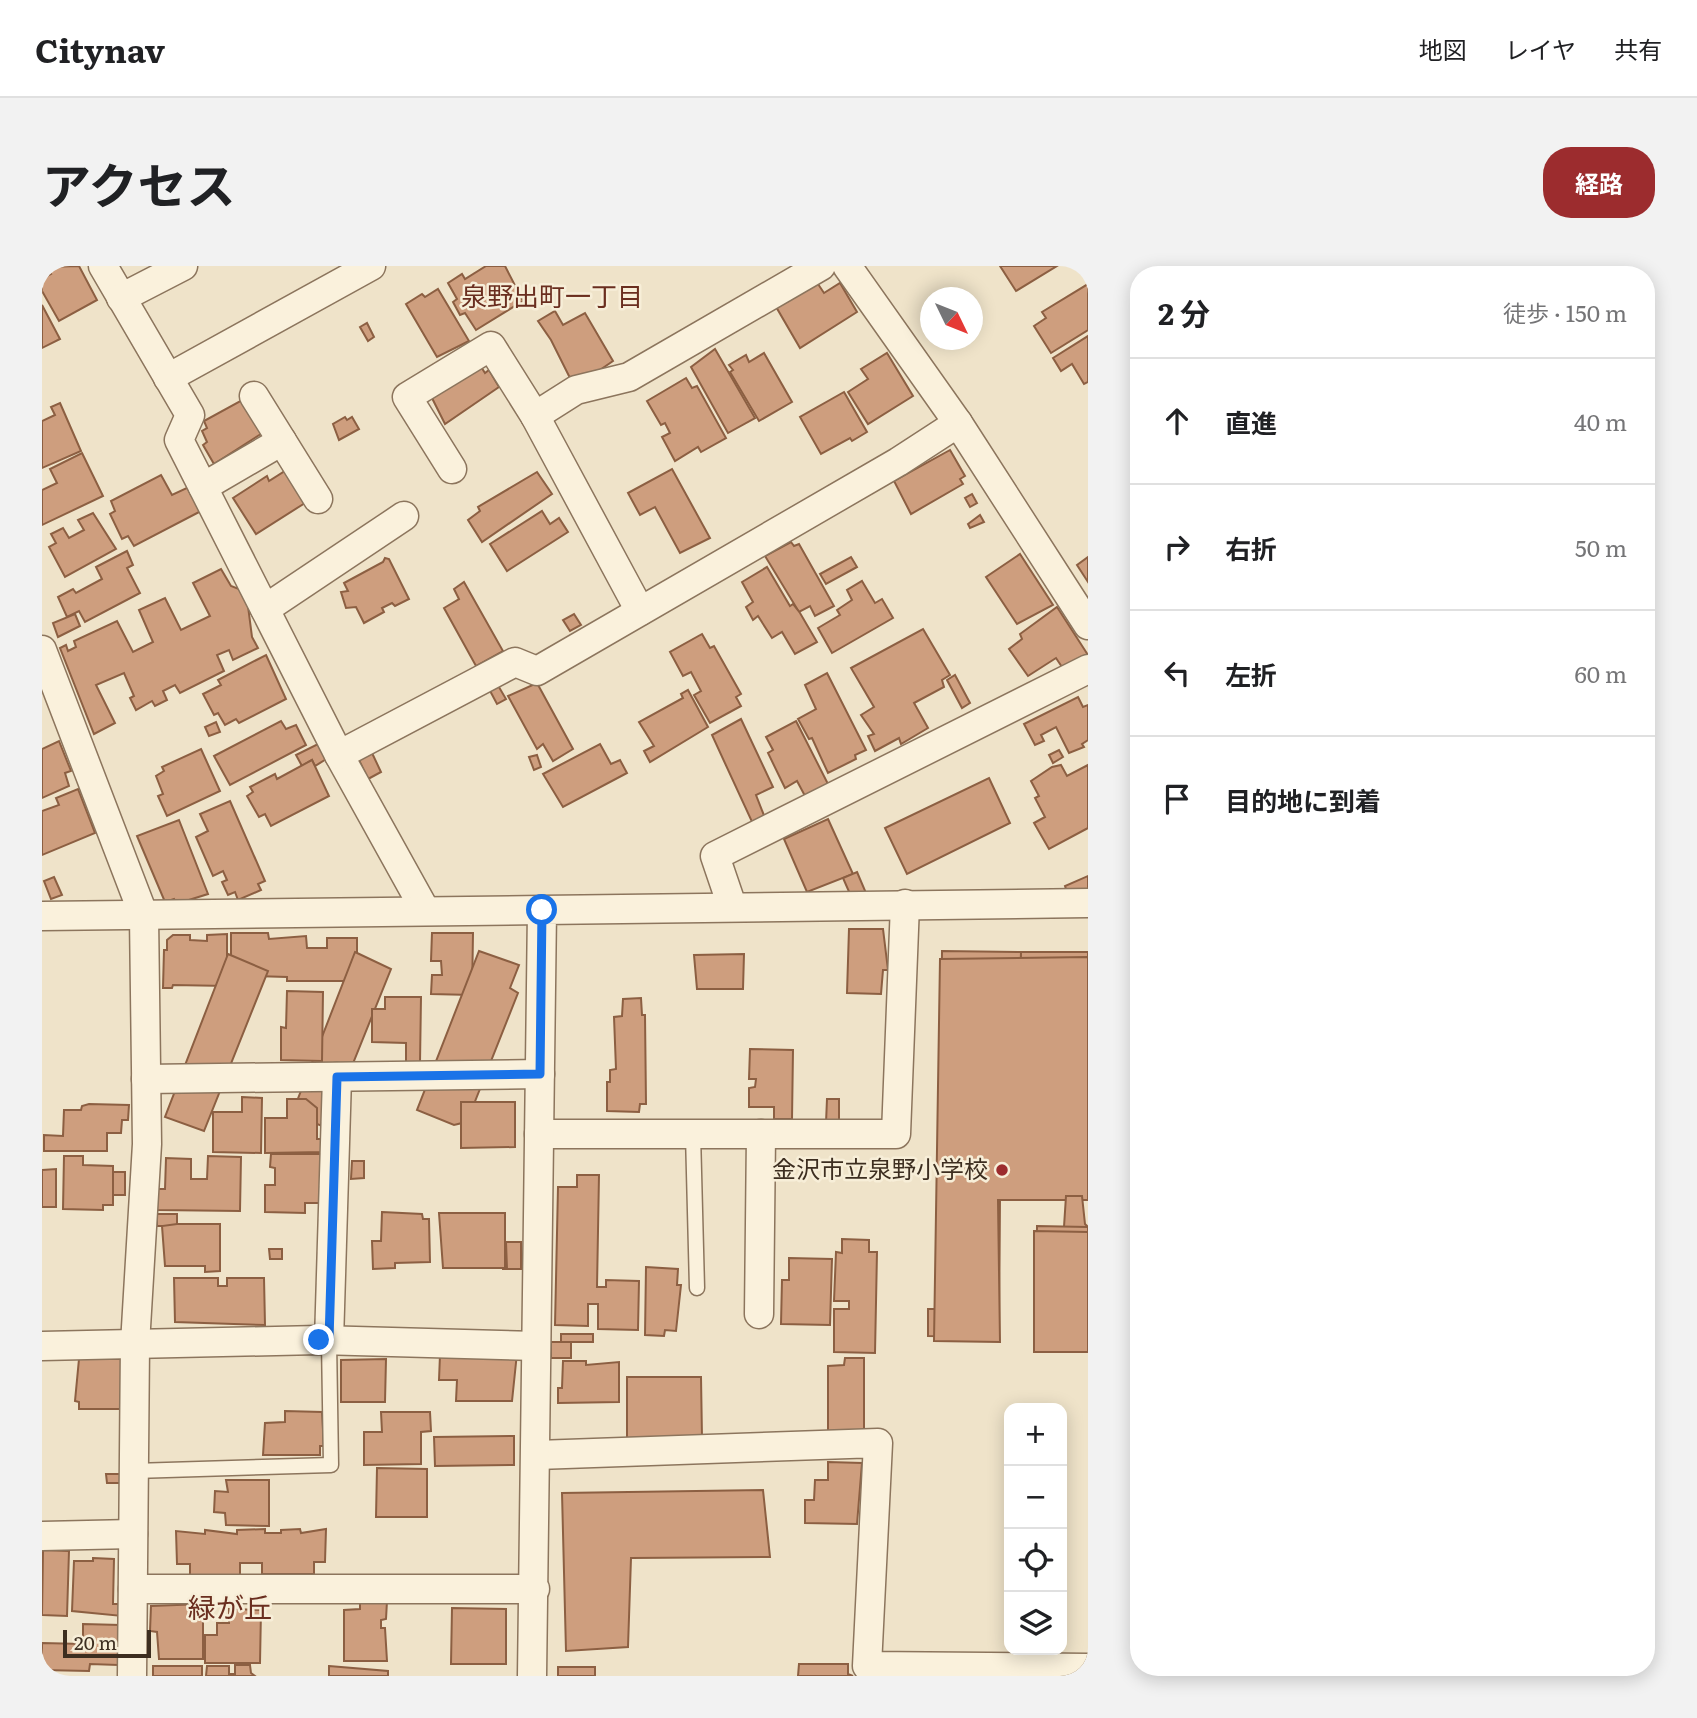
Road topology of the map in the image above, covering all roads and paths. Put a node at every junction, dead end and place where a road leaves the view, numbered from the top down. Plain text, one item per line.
1 (103, 266) edge
2 (183, 266) edge
3 (371, 266) edge
4 (821, 266) edge
5 (847, 266) edge
6 (121, 298) junction
7 (168, 378) junction
8 (254, 396) dead end
9 (535, 416) junction
10 (958, 423) junction
11 (282, 441) junction
12 (452, 469) dead end
13 (203, 487) junction
14 (318, 499) dead end
15 (404, 516) dead end
16 (265, 609) junction
17 (640, 611) junction
18 (1088, 625) edge
19 (42, 650) edge
20 (1088, 669) edge
21 (339, 755) junction
22 (1088, 903) edge
23 (905, 904) junction
24 (732, 906) junction
25 (425, 910) junction
26 (542, 910) junction
27 (42, 916) edge
28 (144, 916) junction
29 (540, 1074) junction
30 (337, 1077) junction
31 (146, 1079) junction
32 (539, 1134) junction
33 (693, 1134) junction
34 (761, 1134) junction
35 (696, 1288) dead end
36 (759, 1314) dead end
37 (329, 1340) junction
38 (135, 1344) junction
39 (42, 1346) edge
40 (536, 1346) junction
41 (537, 1455) junction
42 (134, 1471) junction
43 (133, 1534) junction
44 (42, 1536) edge
45 (132, 1589) junction
46 (534, 1589) junction
47 (1088, 1668) edge
48 (132, 1676) edge
49 (532, 1676) edge

1 - 6 street
2 - 6 street
3 - 7 street
4 - 9 street
5 - 10 street
6 - 7 street
7 - 13 street
8 - 11 street
9 - 12 street
9 - 17 street
10 - 17 street
10 - 18 street
11 - 13 street
11 - 14 street
13 - 16 street
15 - 16 street
16 - 21 street
17 - 21 street
19 - 28 street
20 - 24 street
21 - 25 street
22 - 23 street
23 - 24 street
23 - 34 street
24 - 26 street
25 - 26 street
25 - 28 street
26 - 29 street
27 - 28 street
28 - 31 street
29 - 30 street
29 - 32 street
30 - 31 street
30 - 37 street
31 - 38 street
32 - 33 street
32 - 40 street
33 - 34 street
33 - 35 lane
34 - 36 street
37 - 38 street
37 - 40 street
37 - 42 lane
38 - 39 street
38 - 42 street
40 - 41 street
41 - 46 street
41 - 47 street
42 - 43 street
43 - 44 street
43 - 45 street
45 - 46 street
45 - 48 street
46 - 49 street

